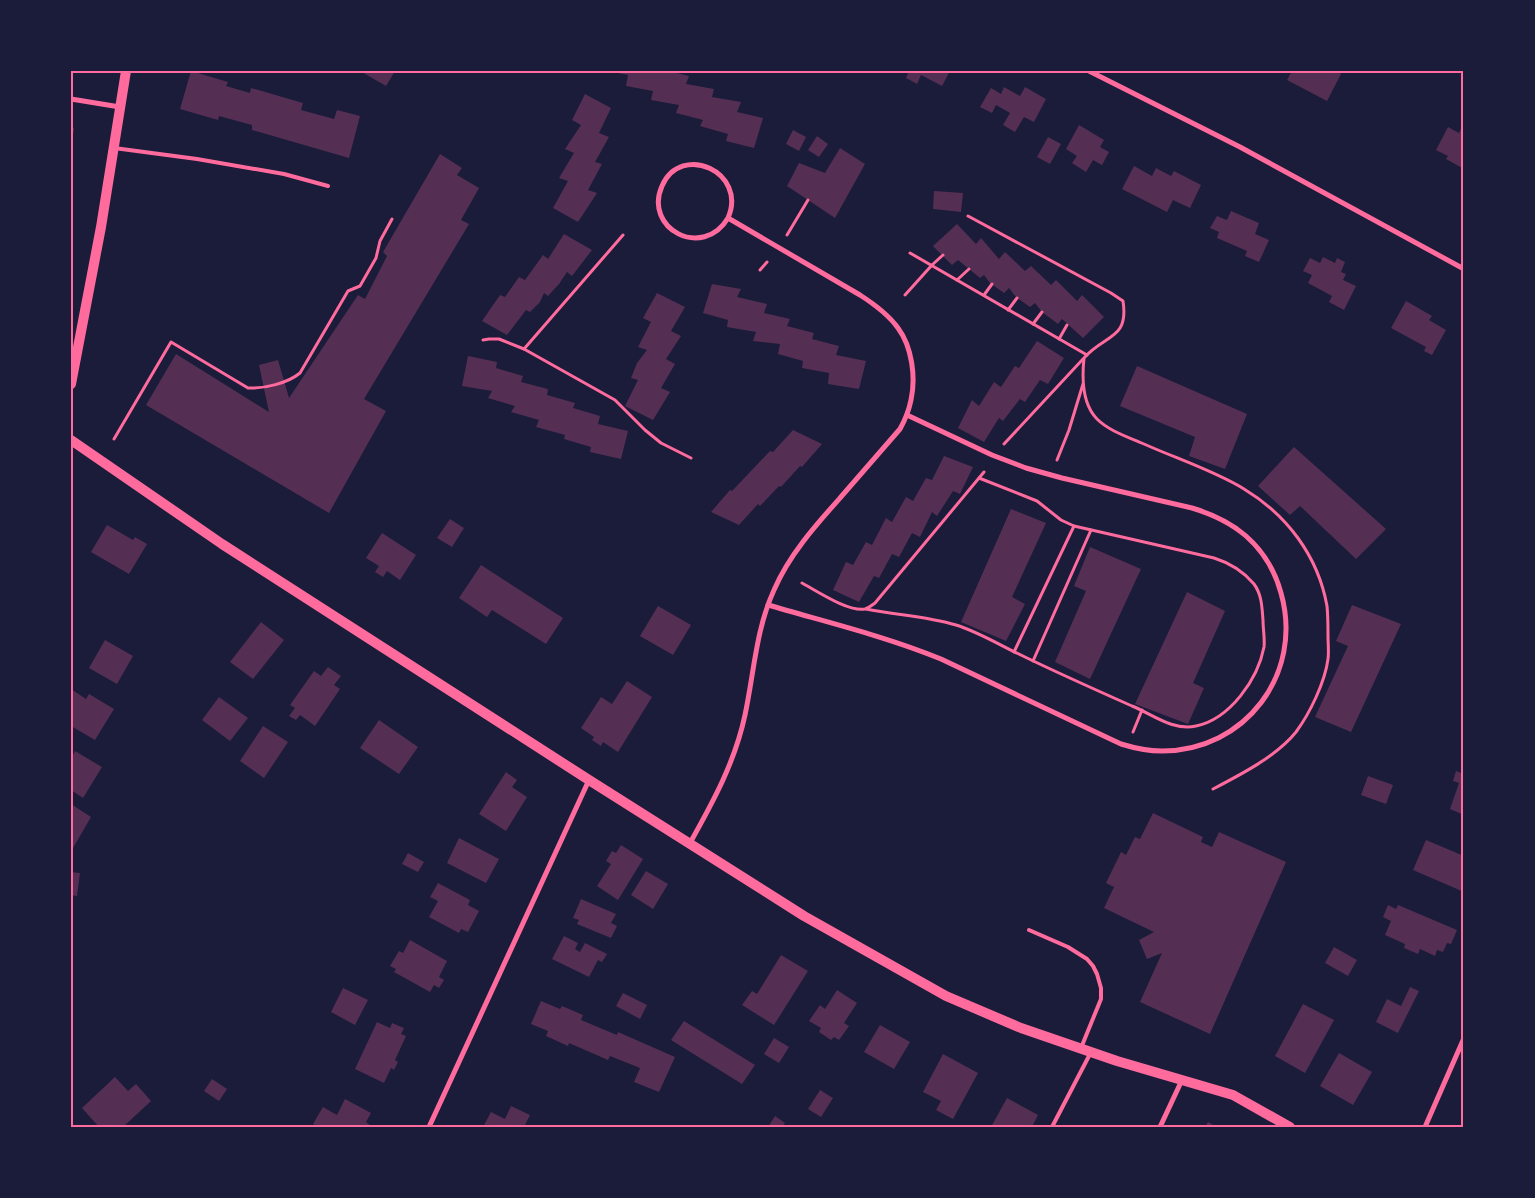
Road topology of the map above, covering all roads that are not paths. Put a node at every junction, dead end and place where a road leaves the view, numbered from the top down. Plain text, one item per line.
1 (126, 71) edge
2 (1089, 71) edge
3 (71, 99) edge
4 (121, 107) junction
5 (114, 148) junction
6 (328, 186) dead end
7 (728, 218) junction
8 (1464, 268) edge
9 (71, 384) edge
10 (907, 415) junction
11 (71, 440) edge
12 (768, 606) junction
13 (589, 780) junction
14 (690, 844) junction
15 (1029, 930) dead end
16 (1464, 1038) edge
17 (1080, 1048) junction
18 (1092, 1052) junction
19 (1182, 1080) junction
20 (428, 1127) edge
21 (1052, 1127) edge
22 (1160, 1127) edge
23 (1290, 1127) edge
24 (1425, 1127) edge

1 - 4 main road
2 - 8 street
3 - 4 street
4 - 5 main road
5 - 6 lane
5 - 9 main road
7 - 7 street
7 - 10 street
10 - 12 street
10 - 12 street
11 - 13 main road
12 - 14 street
13 - 14 main road
13 - 20 street
14 - 17 main road
15 - 17 lane
16 - 24 street
17 - 18 main road
18 - 19 main road
18 - 21 lane
19 - 22 street
19 - 23 main road

